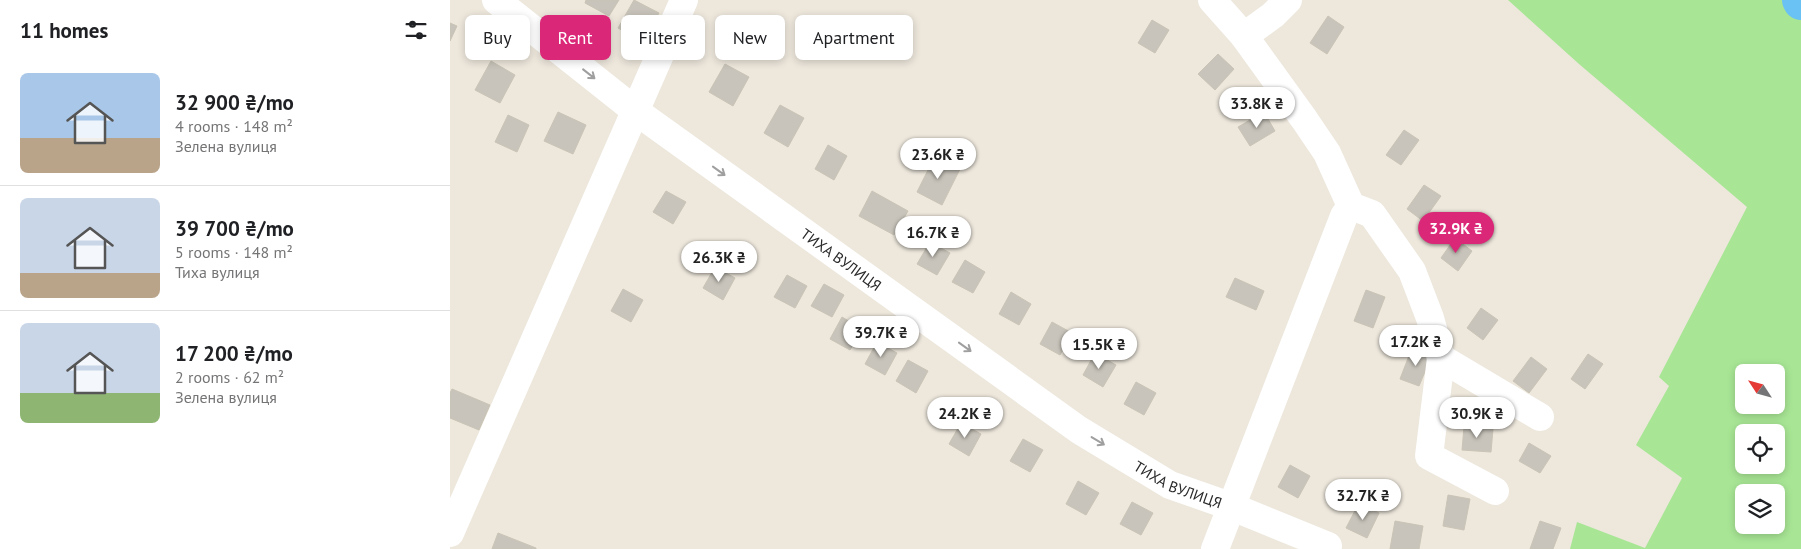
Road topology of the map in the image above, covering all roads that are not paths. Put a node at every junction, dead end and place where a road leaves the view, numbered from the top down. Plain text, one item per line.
1 (496, 0) edge
2 (684, 0) edge
3 (1212, 0) edge
4 (1288, 0) edge
5 (1244, 36) junction
6 (637, 112) junction
7 (1351, 206) junction
8 (1441, 358) junction
9 (1540, 417) dead end
10 (1495, 491) dead end
11 (1230, 506) junction
12 (450, 533) edge
13 (1328, 546) dead end
14 (1215, 549) edge

1 -> 6 street, ТИХА ВУЛИЦЯ
2 - 6 street
3 - 5 street
4 - 5 street
5 - 7 street
6 -> 11 street, ТИХА ВУЛИЦЯ
6 - 12 street
7 - 8 street
7 - 11 street
8 - 9 street
8 - 10 street
11 - 13 street, ТИХА ВУЛИЦЯ
11 - 14 street

